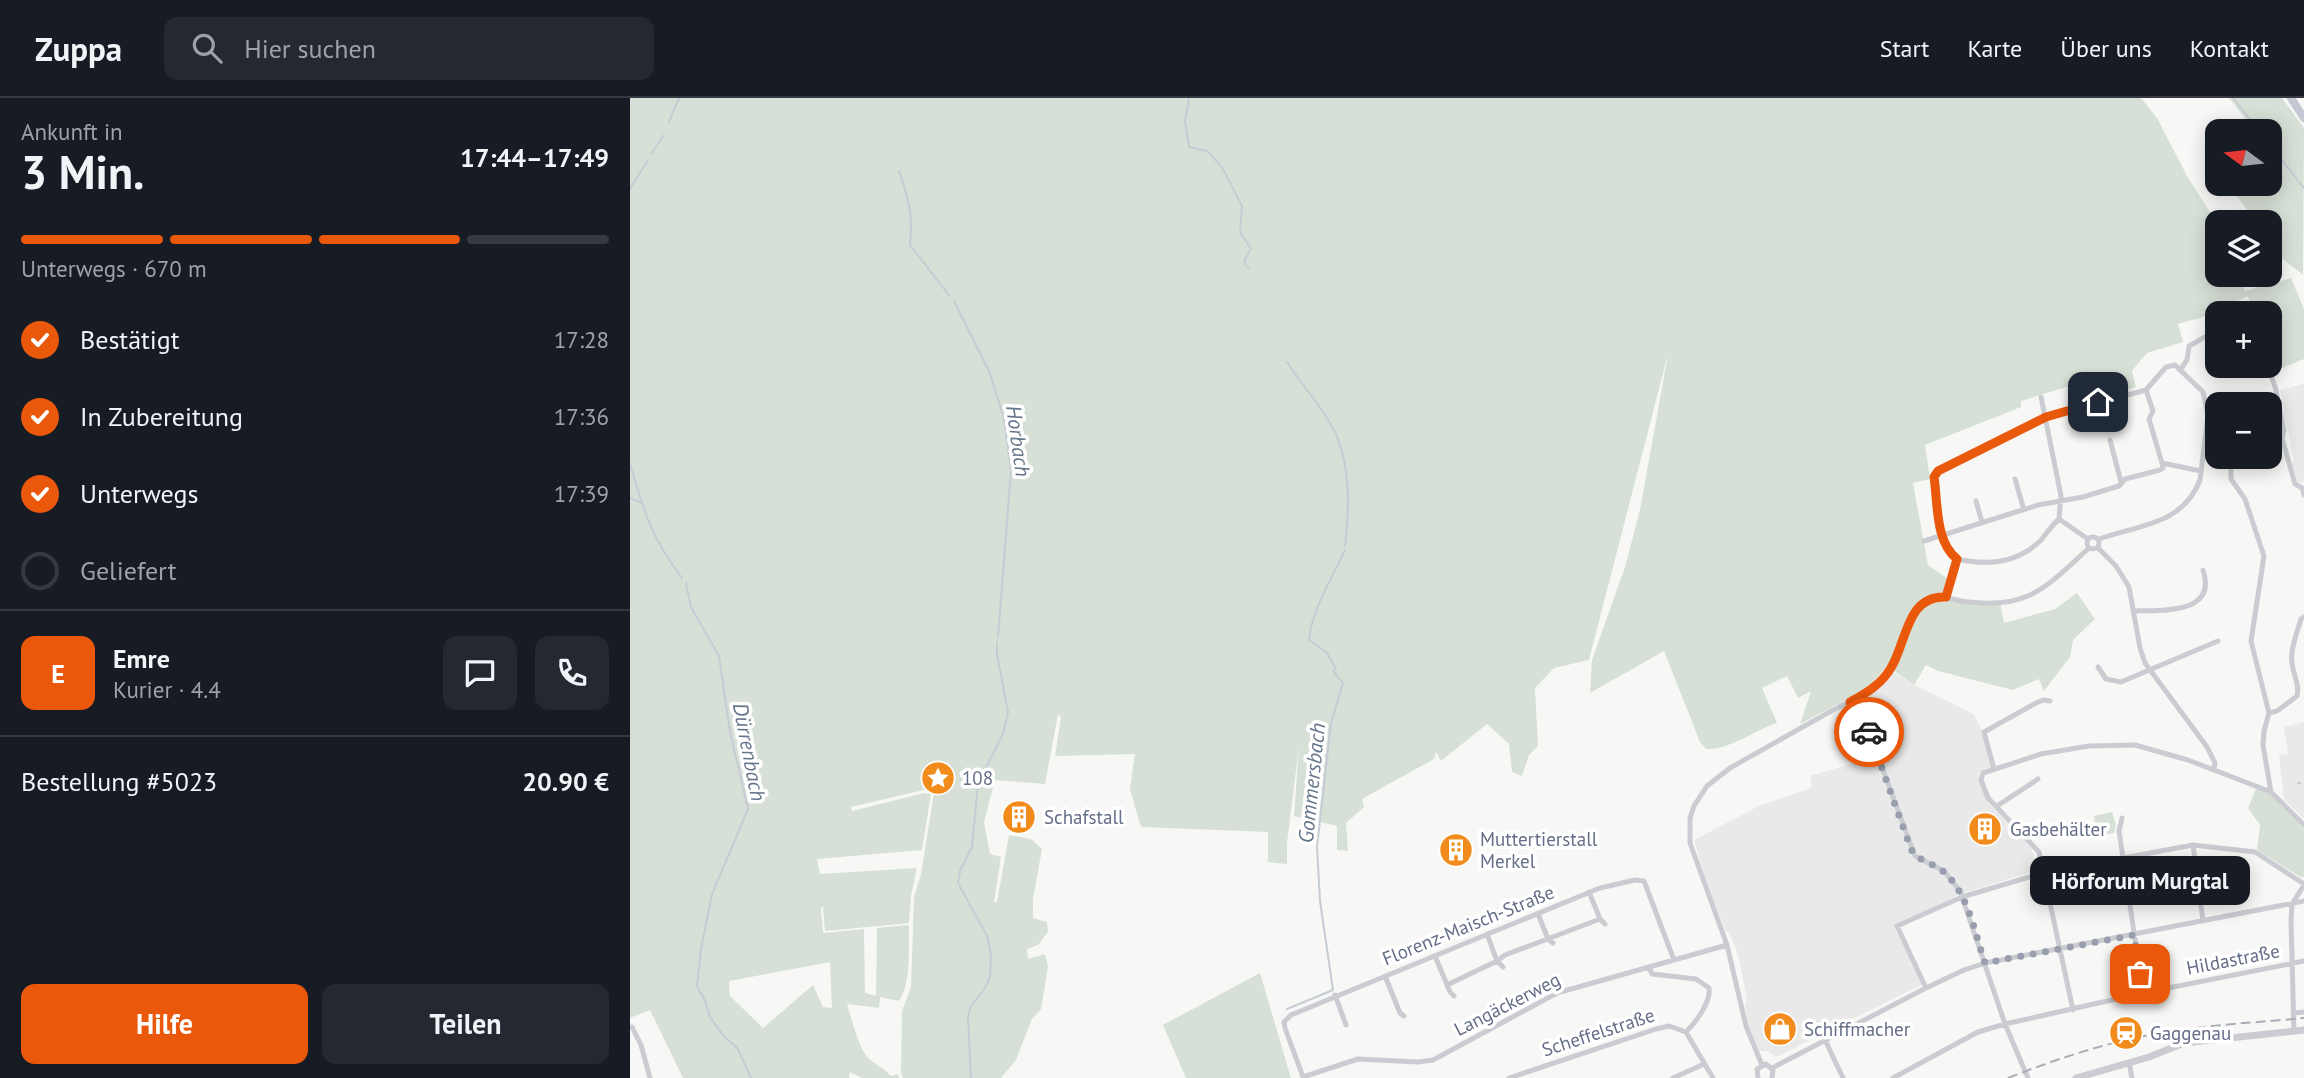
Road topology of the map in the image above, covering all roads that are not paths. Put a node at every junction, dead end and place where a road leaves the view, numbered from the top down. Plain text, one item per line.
1 (2291, 98) edge
2 (2304, 118) edge
3 (2205, 337) dead end
4 (2181, 369) junction
5 (2272, 378) edge
6 (2146, 390) junction
7 (2041, 397) dead end
8 (2046, 417) junction
9 (2110, 440) dead end
10 (2162, 463) junction
11 (2231, 469) edge
12 (2201, 471) junction
13 (2015, 480) dead end
14 (2122, 482) junction
15 (2304, 495) edge
16 (1976, 501) dead end
17 (2061, 501) junction
18 (2024, 510) junction
19 (2059, 519) junction
20 (1982, 522) junction
21 (1942, 535) junction
22 (2088, 539) junction
23 (2099, 540) junction
24 (1924, 541) dead end
25 (2089, 548) junction
26 (2098, 548) junction
27 (1957, 559) junction
28 (2203, 570) dead end
29 (1946, 597) junction
30 (2134, 611) junction
31 (2304, 617) edge
32 (2218, 641) dead end
33 (2098, 667) dead end
34 (2151, 670) junction
35 (2050, 701) dead end
36 (1850, 702) junction
37 (2269, 713) junction
38 (1994, 769) junction
39 (2214, 769) junction
40 (2039, 779) dead end
41 (2271, 792) junction
42 (1997, 806) junction
43 (2122, 818) dead end
44 (2304, 825) edge
45 (2193, 845) junction
46 (2123, 857) junction
47 (2043, 873) junction
48 (2304, 885) edge
49 (1589, 892) junction
50 (1962, 897) junction
51 (2304, 901) edge
52 (2292, 904) junction
53 (1538, 914) junction
54 (1600, 919) junction
55 (2203, 921) junction
56 (1605, 924) dead end
57 (1487, 934) junction
58 (2134, 935) junction
59 (1551, 941) junction
60 (1727, 945) junction
61 (2061, 947) junction
62 (1435, 956) junction
63 (1674, 960) junction
64 (1497, 961) junction
65 (2304, 961) edge
66 (1985, 963) junction
67 (2290, 964) junction
68 (1503, 967) dead end
69 (1649, 967) junction
70 (1385, 976) junction
71 (1447, 985) junction
72 (1926, 988) junction
73 (2143, 993) junction
74 (1335, 995) junction
75 (1454, 996) dead end
76 (2073, 1010) junction
77 (2304, 1012) edge
78 (2293, 1013) junction
79 (1404, 1016) dead end
80 (2005, 1024) junction
81 (1346, 1025) dead end
82 (632, 1027) dead end
83 (2304, 1030) edge
84 (1686, 1032) junction
85 (2294, 1032) junction
86 (1825, 1040) junction
87 (2129, 1062) junction
88 (1704, 1064) junction
89 (1762, 1065) junction
90 (1772, 1068) junction
91 (1303, 1077) edge
92 (1756, 1077) edge
93 (650, 1078) edge
94 (1509, 1078) edge
95 (1672, 1078) edge
96 (1713, 1078) edge
97 (1772, 1078) edge
98 (1843, 1078) edge
99 (1893, 1078) edge
100 (2028, 1078) edge
101 (2076, 1078) edge
102 (2132, 1078) edge

1 - 2 main road
3 - 4 street
4 - 6 street
4 - 12 street
5 - 15 street
6 - 8 street
6 - 10 street
7 - 8 street
8 - 17 street
8 - 21 street
9 - 14 street
10 - 12 street
10 - 14 street
11 - 37 street
12 - 23 street
13 - 18 street
14 - 17 street
16 - 20 street
17 - 18 street
17 - 19 street
18 - 20 street
19 - 22 street
19 - 27 street
20 - 21 street
21 - 24 street
21 - 27 street
22 - 23 street
22 - 25 street
23 - 26 street
25 - 26 street
25 - 29 street
26 - 30 street
27 - 29 street
28 - 30 street
29 - 36 street
30 - 34 street
31 - 37 street
32 - 34 street
33 - 34 street
34 - 39 street
35 - 38 street
36 - 50 street
36 - 60 street
37 - 41 street
38 - 39 street
38 - 42 street
39 - 41 street
40 - 42 street
41 - 44 street
42 - 47 street
43 - 46 street
45 - 46 street
45 - 48 street
45 - 55 street
46 - 47 street
46 - 58 street
47 - 50 street
47 - 61 street
48 - 52 street
49 - 53 street, Florenz-Maisch-Straße
49 - 54 street
49 - 63 street, Florenz-Maisch-Straße
50 - 66 street
50 - 72 street
51 - 52 street
52 - 55 street
52 - 67 street
53 - 57 street, Florenz-Maisch-Straße
53 - 59 street
54 - 56 street
54 - 59 street
55 - 58 street
57 - 62 street, Florenz-Maisch-Straße
57 - 64 street
58 - 61 street
58 - 73 street
59 - 64 street
60 - 63 street, Langäckerweg
60 - 89 street
61 - 66 street
61 - 76 street
62 - 70 street, Florenz-Maisch-Straße
62 - 71 street
63 - 69 street, Langäckerweg
64 - 68 street
64 - 71 street
65 - 67 street, Hildastraße
66 - 72 street
66 - 80 street
67 - 73 street, Hildastraße
67 - 78 street
69 - 84 street
69 - 91 street, Langäckerweg
70 - 74 street, Florenz-Maisch-Straße
70 - 79 street
71 - 75 street
72 - 86 street
73 - 76 street, Hildastraße
74 - 81 street
74 - 91 street, Florenz-Maisch-Straße
76 - 80 street, Hildastraße
77 - 78 street
78 - 85 street
80 - 99 street, Hildastraße
80 - 100 street
82 - 93 street
83 - 85 street
84 - 88 street
84 - 94 street, Scheffelstraße
85 - 87 street
86 - 90 street
86 - 98 street
87 - 101 street
87 - 102 street
88 - 95 street
88 - 96 street
89 - 90 street
89 - 92 street
90 - 97 street

